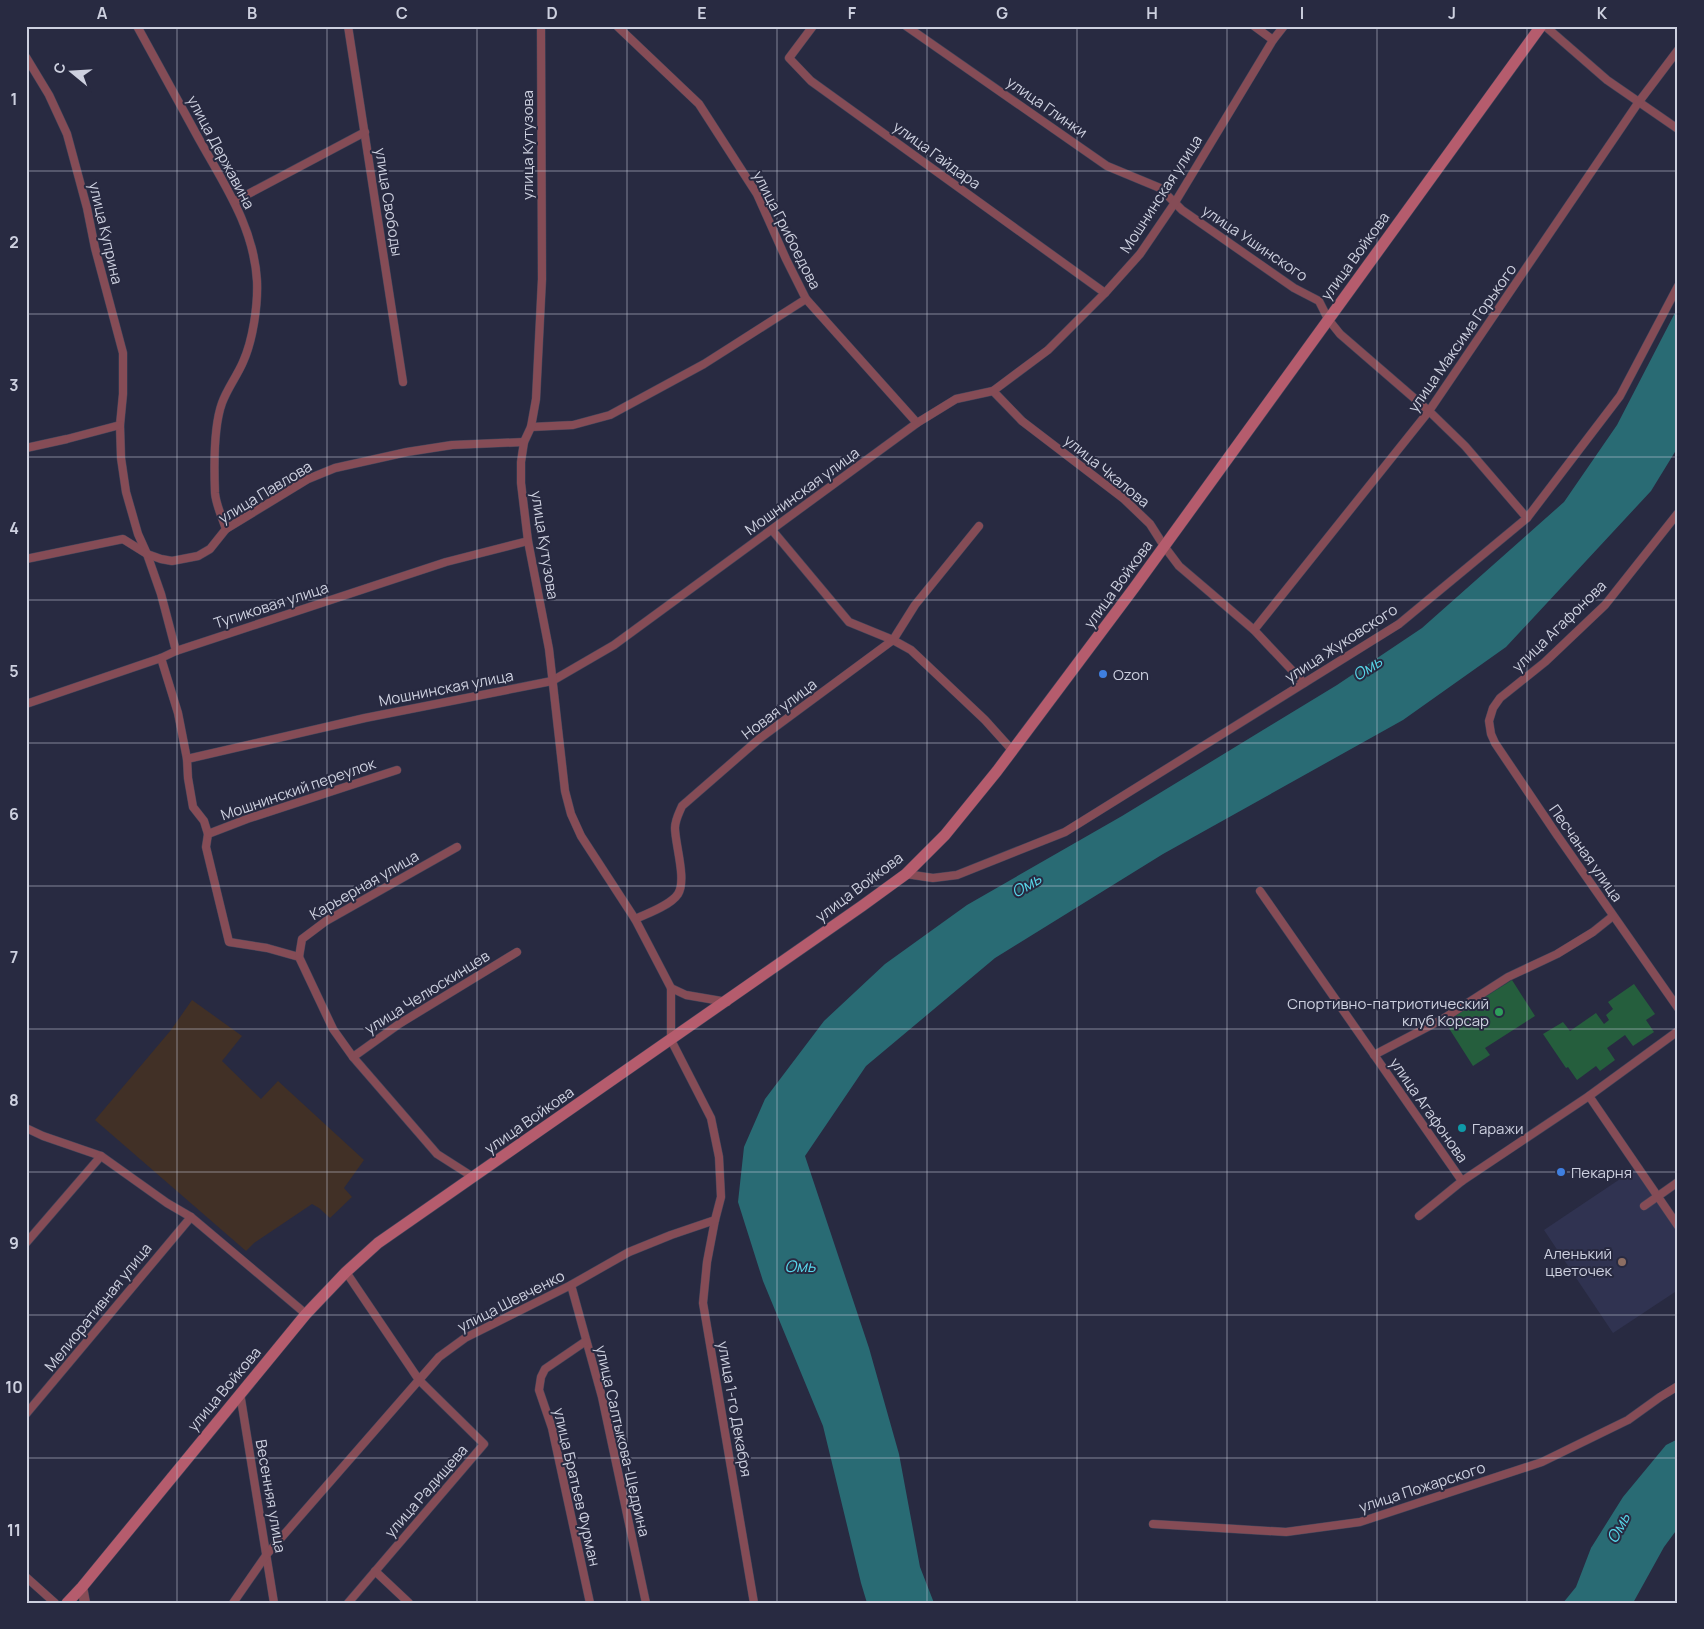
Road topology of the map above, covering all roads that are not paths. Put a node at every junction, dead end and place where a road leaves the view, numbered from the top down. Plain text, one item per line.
1 (137, 26) edge
2 (348, 26) edge
3 (541, 26) edge
4 (617, 26) edge
5 (813, 26) edge
6 (906, 26) edge
7 (1254, 26) edge
8 (1284, 26) edge
9 (1543, 26) edge
10 (1274, 40) junction
11 (1678, 50) edge
12 (26, 57) edge
13 (1638, 103) junction
14 (1678, 129) edge
15 (365, 132) junction
16 (235, 201) junction
17 (1174, 204) junction
18 (1678, 286) edge
19 (1105, 293) junction
20 (806, 299) junction
21 (1328, 320) junction
22 (403, 382) dead end
23 (993, 391) junction
24 (1429, 411) junction
25 (917, 423) junction
26 (120, 425) junction
27 (531, 427) junction
28 (524, 442) junction
29 (26, 448) edge
30 (1678, 513) edge
31 (1527, 518) junction
32 (979, 526) dead end
33 (226, 529) junction
34 (772, 530) junction
35 (528, 541) junction
36 (1164, 546) junction
37 (147, 554) junction
38 (26, 559) edge
39 (1254, 630) junction
40 (893, 640) junction
41 (176, 651) junction
42 (161, 658) junction
43 (552, 681) junction
44 (1304, 683) junction
45 (26, 704) edge
46 (1493, 708) joint
47 (1012, 750) junction
48 (187, 760) junction
49 (396, 770) dead end
50 (208, 834) junction
51 (457, 847) dead end
52 (906, 874) junction
53 (1260, 890) dead end
54 (1614, 916) junction
55 (635, 920) junction
56 (517, 952) dead end
57 (299, 957) junction
58 (671, 988) junction
59 (726, 1002) junction
60 (1678, 1008) edge
61 (1678, 1031) edge
62 (671, 1040) junction
63 (1374, 1055) junction
64 (353, 1057) junction
65 (1589, 1096) junction
66 (26, 1128) edge
67 (102, 1156) junction
68 (473, 1177) junction
69 (1462, 1182) junction
70 (1678, 1182) edge
71 (1658, 1196) junction
72 (1644, 1206) dead end
73 (1419, 1216) dead end
74 (191, 1217) junction
75 (715, 1220) junction
76 (1678, 1226) edge
77 (26, 1243) edge
78 (346, 1272) junction
79 (571, 1286) junction
80 (306, 1314) junction
81 (586, 1340) junction
82 (419, 1380) junction
83 (1678, 1386) edge
84 (240, 1393) junction
85 (26, 1414) edge
86 (1153, 1524) dead end
87 (267, 1554) junction
88 (375, 1571) junction
89 (26, 1577) edge
90 (82, 1587) junction
91 (55, 1603) edge
92 (67, 1603) edge
93 (85, 1603) edge
94 (233, 1603) edge
95 (274, 1603) edge
96 (348, 1603) edge
97 (409, 1603) edge
98 (590, 1603) edge
99 (646, 1603) edge
100 (754, 1603) edge

1 - 16 street, улица Державина
2 - 15 street, улица Свободы
3 - 27 street, улица Кутузова
4 - 20 street, улица Грибоедова
5 - 19 street, улица Гайдара
6 - 17 street, улица Глинки
7 - 10 street
8 - 10 street, Мошнинская улица
9 - 13 street
9 - 21 main road, улица Войкова
10 - 17 street, Мошнинская улица
11 - 13 street, улица Максима Горького
12 - 26 street, улица Куприна
13 - 14 street
13 - 24 street, улица Максима Горького
15 - 16 street
15 - 22 street, улица Свободы
16 - 33 street, улица Державина
17 - 19 street, Мошнинская улица
17 - 21 street, улица Ушинского
18 - 31 street, улица Жуковского
19 - 23 street, Мошнинская улица
20 - 25 street, улица Грибоедова
20 - 27 street
21 - 24 street, улица Ушинского
21 - 36 main road, улица Войкова
23 - 25 street, Мошнинская улица
23 - 36 street, улица Чкалова
24 - 31 street, улица Ушинского
24 - 39 street, улица Максима Горького
25 - 34 street, Мошнинская улица
26 - 29 street
26 - 37 street, улица Куприна
27 - 28 street, улица Кутузова
28 - 33 street, улица Павлова
28 - 35 street, улица Кутузова
30 - 46 street, улица Агафонова
31 - 44 street, улица Жуковского
32 - 40 street, Новая улица
33 - 37 street, улица Павлова
34 - 40 street
34 - 43 street, Мошнинская улица
35 - 41 street, Тупиковая улица
35 - 43 street, улица Кутузова
36 - 39 street, улица Чкалова
36 - 47 main road, улица Войкова
37 - 38 street, улица Павлова
37 - 41 street, улица Куприна
39 - 44 street, улица Чкалова
40 - 47 street
40 - 55 street, Новая улица
41 - 42 street, Тупиковая улица
42 - 45 street, Тупиковая улица
42 - 48 street
43 - 48 street, Мошнинская улица
43 - 55 street, улица Кутузова
44 - 52 street, улица Жуковского
46 - 54 street, Песчаная улица
47 - 52 main road, улица Войкова
48 - 50 street
49 - 50 street, Мошнинский переулок
50 - 57 street
51 - 57 street, Карьерная улица
52 - 59 main road, улица Войкова
53 - 63 street, улица Агафонова
54 - 60 street, Песчаная улица
54 - 63 street, улица Агафонова
55 - 58 street, улица Кутузова
56 - 64 street, улица Челюскинцев
57 - 64 street
58 - 59 street
58 - 62 street, улица Кутузова
59 - 62 main road, улица Войкова
61 - 65 street
62 - 68 main road, улица Войкова
62 - 75 street
63 - 69 street, улица Агафонова
64 - 68 street
65 - 69 street
65 - 71 street
66 - 67 street
67 - 74 street
67 - 77 street
68 - 78 main road, улица Войкова
69 - 73 street
70 - 71 street
71 - 72 street
71 - 76 street
74 - 80 street
74 - 85 street, Мелиоративная улица
75 - 79 street, улица Шевченко
75 - 100 street, улица 1-го Декабря
78 - 80 main road, улица Войкова
78 - 82 street
79 - 81 street, улица Салтыкова-Щедрина
79 - 82 street, улица Шевченко
80 - 84 main road, улица Войкова
81 - 98 street, улица Братьев Фурман
81 - 99 street, улица Салтыкова-Щедрина
82 - 87 street, улица Шевченко
82 - 88 street, улица Радищева
83 - 86 street, улица Пожарского
84 - 87 street, Весенняя улица
84 - 90 main road, улица Войкова
87 - 94 street, улица Шевченко
87 - 95 street, Весенняя улица
88 - 96 street, улица Радищева
88 - 97 street
89 - 91 street
90 - 92 main road, улица Войкова
90 - 93 street

